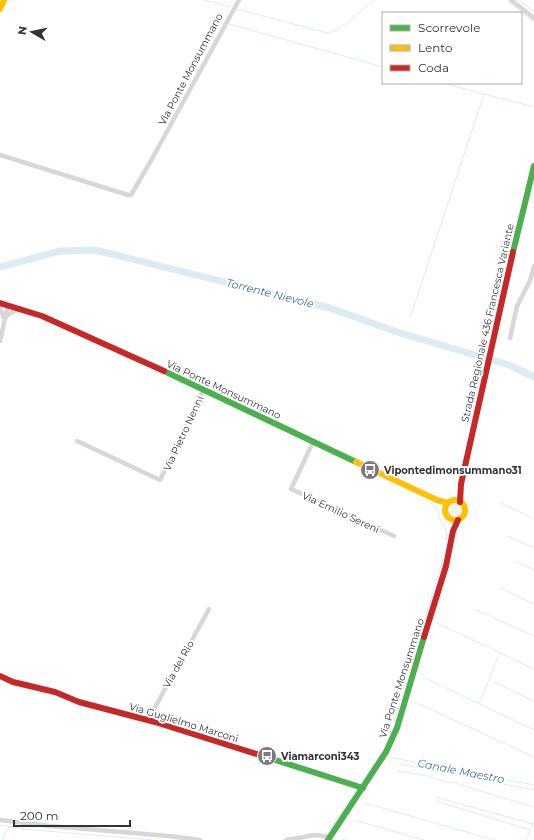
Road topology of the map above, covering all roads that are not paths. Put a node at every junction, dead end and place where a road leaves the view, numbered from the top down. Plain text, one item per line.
1 (4, 0) edge
2 (239, 0) edge
3 (511, 0) edge
4 (0, 9) edge
5 (534, 18) edge
6 (0, 155) edge
7 (534, 166) edge
8 (534, 266) edge
9 (0, 303) edge
10 (8, 305) junction
11 (0, 308) edge
12 (19, 309) junction
13 (4, 319) junction
14 (510, 338) dead end
15 (0, 341) edge
16 (203, 390) junction
17 (77, 441) dead end
18 (313, 442) junction
19 (461, 484) junction
20 (460, 502) junction
21 (448, 504) junction
22 (451, 519) junction
23 (458, 520) junction
24 (453, 531) junction
25 (394, 536) dead end
26 (209, 609) dead end
27 (0, 676) edge
28 (148, 720) junction
29 (363, 788) junction
30 (0, 820) edge
31 (329, 838) edge
32 (200, 840) edge
33 (286, 840) edge

1 - 4 street
2 - 6 street, Via Ponte Monsummano
3 - 5 street
7 - 19 street, Strada Regionale 436 Francesca Variante
8 - 14 street
9 - 10 street, Via Ponte Monsummano
10 - 12 street, Via Ponte Monsummano
10 - 13 street
11 - 13 street
12 - 13 street
12 - 16 street, Via Ponte Monsummano
13 - 15 street
16 - 17 street, Via Pietro Nenni
16 - 18 street, Via Ponte Monsummano
18 - 21 street, Via Ponte Monsummano
18 - 25 street, Via Emilio Sereni
19 - 20 street
19 - 21 street
20 - 21 street
20 - 23 street
21 - 22 street
22 - 23 street
22 - 24 street
23 - 24 street
24 - 29 street, Via Ponte Monsummano
26 - 28 street, Via del Rio
27 - 28 street, Via Guglielmo Marconi
28 - 29 street, Via Guglielmo Marconi
29 - 31 street, Via Ponte Monsummano
30 - 32 street
31 - 33 street

